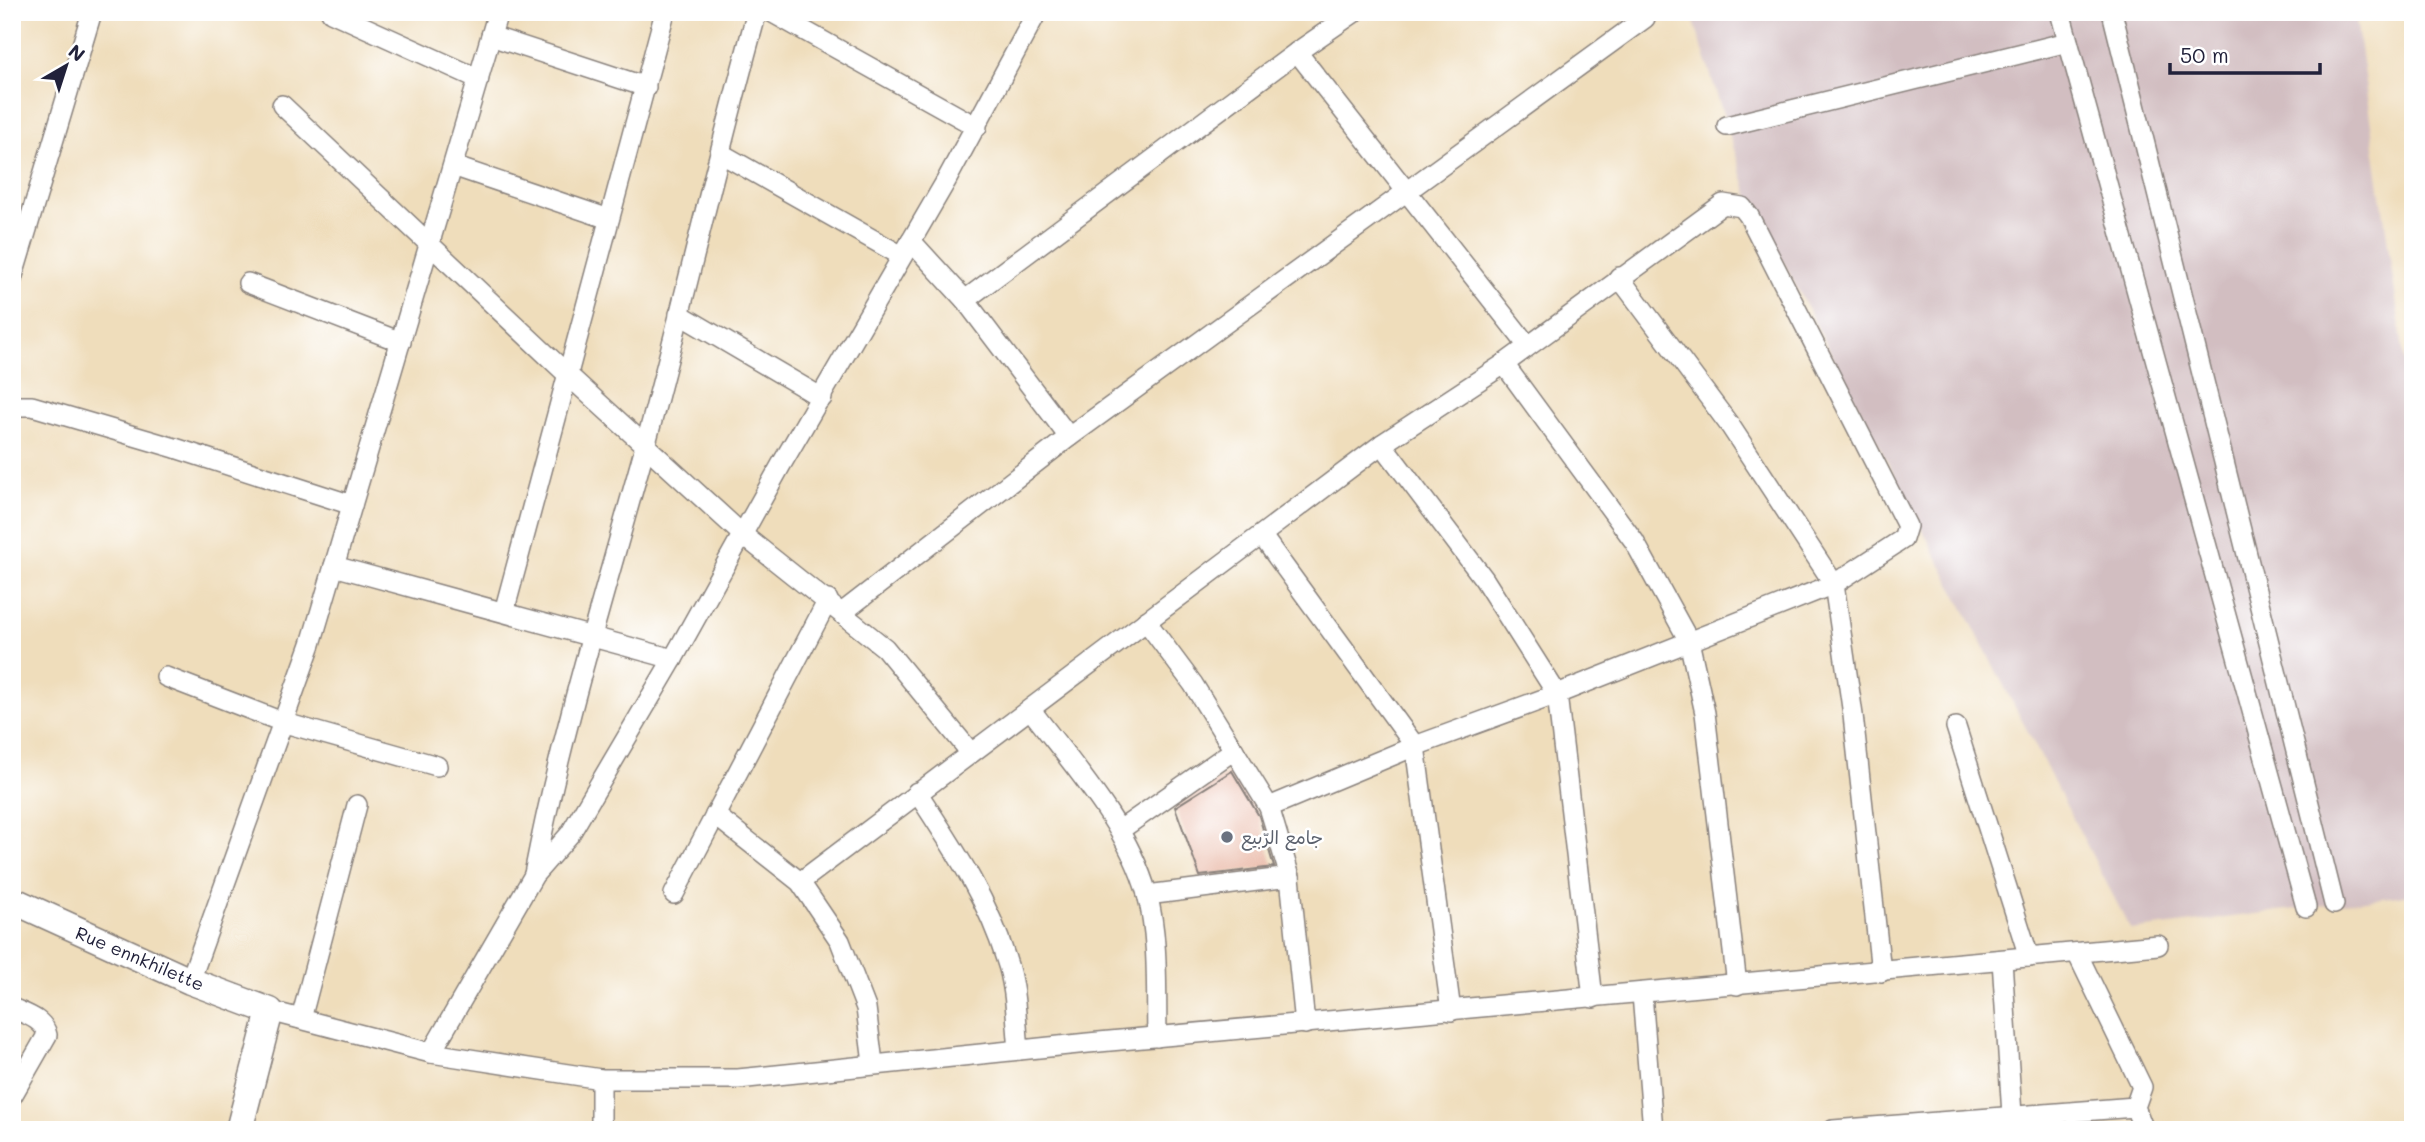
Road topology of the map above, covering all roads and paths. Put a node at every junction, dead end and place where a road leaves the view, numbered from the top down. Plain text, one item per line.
1 (92, 12) edge
2 (331, 12) edge
3 (498, 12) edge
4 (665, 12) edge
5 (757, 12) edge
6 (771, 12) edge
7 (1037, 12) edge
8 (1355, 12) edge
9 (2060, 12) edge
10 (2112, 12) edge
11 (1645, 18) dead end
12 (491, 36) junction
13 (2067, 42) junction
14 (1297, 52) junction
15 (479, 79) junction
16 (646, 87) junction
17 (282, 105) dead end
18 (1727, 126) dead end
19 (977, 127) junction
20 (720, 153) junction
21 (453, 166) junction
22 (1406, 190) junction
23 (609, 219) junction
24 (430, 242) junction
25 (907, 249) junction
26 (1619, 277) junction
27 (12, 279) edge
28 (248, 284) dead end
29 (965, 299) junction
30 (679, 314) junction
31 (401, 342) junction
32 (1528, 346) junction
33 (1504, 364) junction
34 (568, 375) junction
35 (822, 398) junction
36 (12, 406) edge
37 (1069, 437) junction
38 (1382, 444) junction
39 (645, 445) junction
40 (352, 505) junction
41 (743, 535) junction
42 (1262, 536) junction
43 (334, 566) junction
44 (1835, 584) junction
45 (835, 606) junction
46 (504, 612) junction
47 (1146, 621) junction
48 (593, 638) junction
49 (1689, 641) junction
50 (673, 659) junction
51 (166, 677) dead end
52 (1557, 694) junction
53 (1031, 710) junction
54 (285, 723) junction
55 (1956, 727) dead end
56 (1415, 746) junction
57 (1234, 750) junction
58 (971, 753) junction
59 (437, 766) dead end
60 (917, 792) junction
61 (357, 805) dead end
62 (1269, 807) junction
63 (715, 815) junction
64 (1121, 830) junction
65 (534, 875) junction
66 (1290, 877) junction
67 (800, 882) junction
68 (674, 894) dead end
69 (1147, 895) junction
70 (12, 900) edge
71 (2334, 904) dead end
72 (2306, 907) dead end
73 (2158, 945) dead end
74 (2077, 953) junction
75 (2029, 957) junction
76 (2002, 960) junction
77 (1881, 972) junction
78 (190, 981) junction
79 (1737, 985) junction
80 (1642, 994) junction
81 (1593, 998) junction
82 (12, 1008) edge
83 (270, 1011) junction
84 (1451, 1011) junction
85 (301, 1019) junction
86 (1306, 1024) junction
87 (1157, 1038) junction
88 (1019, 1050) junction
89 (431, 1054) junction
90 (873, 1063) junction
91 (601, 1079) junction
92 (12, 1096) edge
93 (2135, 1107) junction
94 (2012, 1115) junction
95 (239, 1130) edge
96 (601, 1130) edge
97 (1653, 1130) edge
98 (1833, 1130) edge
99 (2144, 1130) edge

1 - 27 street
2 - 15 street
3 - 12 street
4 - 16 street
5 - 20 street
6 - 19 street
7 - 19 street
8 - 14 street
9 - 13 street
10 - 71 street
11 - 22 street
12 - 15 street
12 - 16 street
13 - 18 street
13 - 72 street
14 - 22 street
14 - 29 street
15 - 21 street
16 - 23 street
17 - 24 street
19 - 25 street
20 - 25 street
20 - 30 street
21 - 23 street
21 - 24 street
22 - 32 street
22 - 37 street
23 - 34 street
24 - 31 street
24 - 34 street
25 - 29 street
25 - 35 street
26 - 32 street
26 - 44 street
26 - 44 street
28 - 31 street
29 - 37 street
30 - 35 street
30 - 39 street
31 - 40 street
32 - 33 street
33 - 38 street
33 - 49 street
34 - 39 street
34 - 46 street
35 - 41 street
36 - 40 street
37 - 45 street
38 - 42 street
38 - 52 street
39 - 41 street
39 - 48 street
40 - 43 street
41 - 45 street
41 - 50 street
42 - 47 street
42 - 56 street
43 - 46 street
43 - 54 street
44 - 49 street
44 - 77 street
45 - 58 street
45 - 63 street
46 - 48 street
47 - 53 street
47 - 57 street
48 - 50 street
48 - 65 street
49 - 52 street
49 - 79 street
50 - 65 street
51 - 54 street
52 - 56 street
52 - 81 street
53 - 58 street
53 - 64 street
54 - 59 street
54 - 78 street
55 - 75 street
56 - 62 street
56 - 84 street
57 - 62 street
57 - 64 street
58 - 60 street
60 - 67 street
60 - 88 street
61 - 85 street
62 - 66 street
63 - 67 street
63 - 68 street
64 - 69 street
65 - 89 street
66 - 69 street
66 - 86 street
67 - 90 street
69 - 87 street
70 - 78 street, Rue ennkhilette
73 - 74 street
74 - 75 street
74 - 93 street
75 - 76 street
76 - 77 street
76 - 94 street
77 - 79 street
78 - 83 street, Rue ennkhilette
79 - 80 street
80 - 81 street
80 - 97 street
81 - 84 street
82 - 92 street
83 - 85 street
83 - 95 street
84 - 86 street
85 - 89 street
86 - 87 street
87 - 88 street
88 - 90 street
89 - 91 street
90 - 91 street
91 - 96 street
93 - 94 street
93 - 99 street
94 - 98 street

